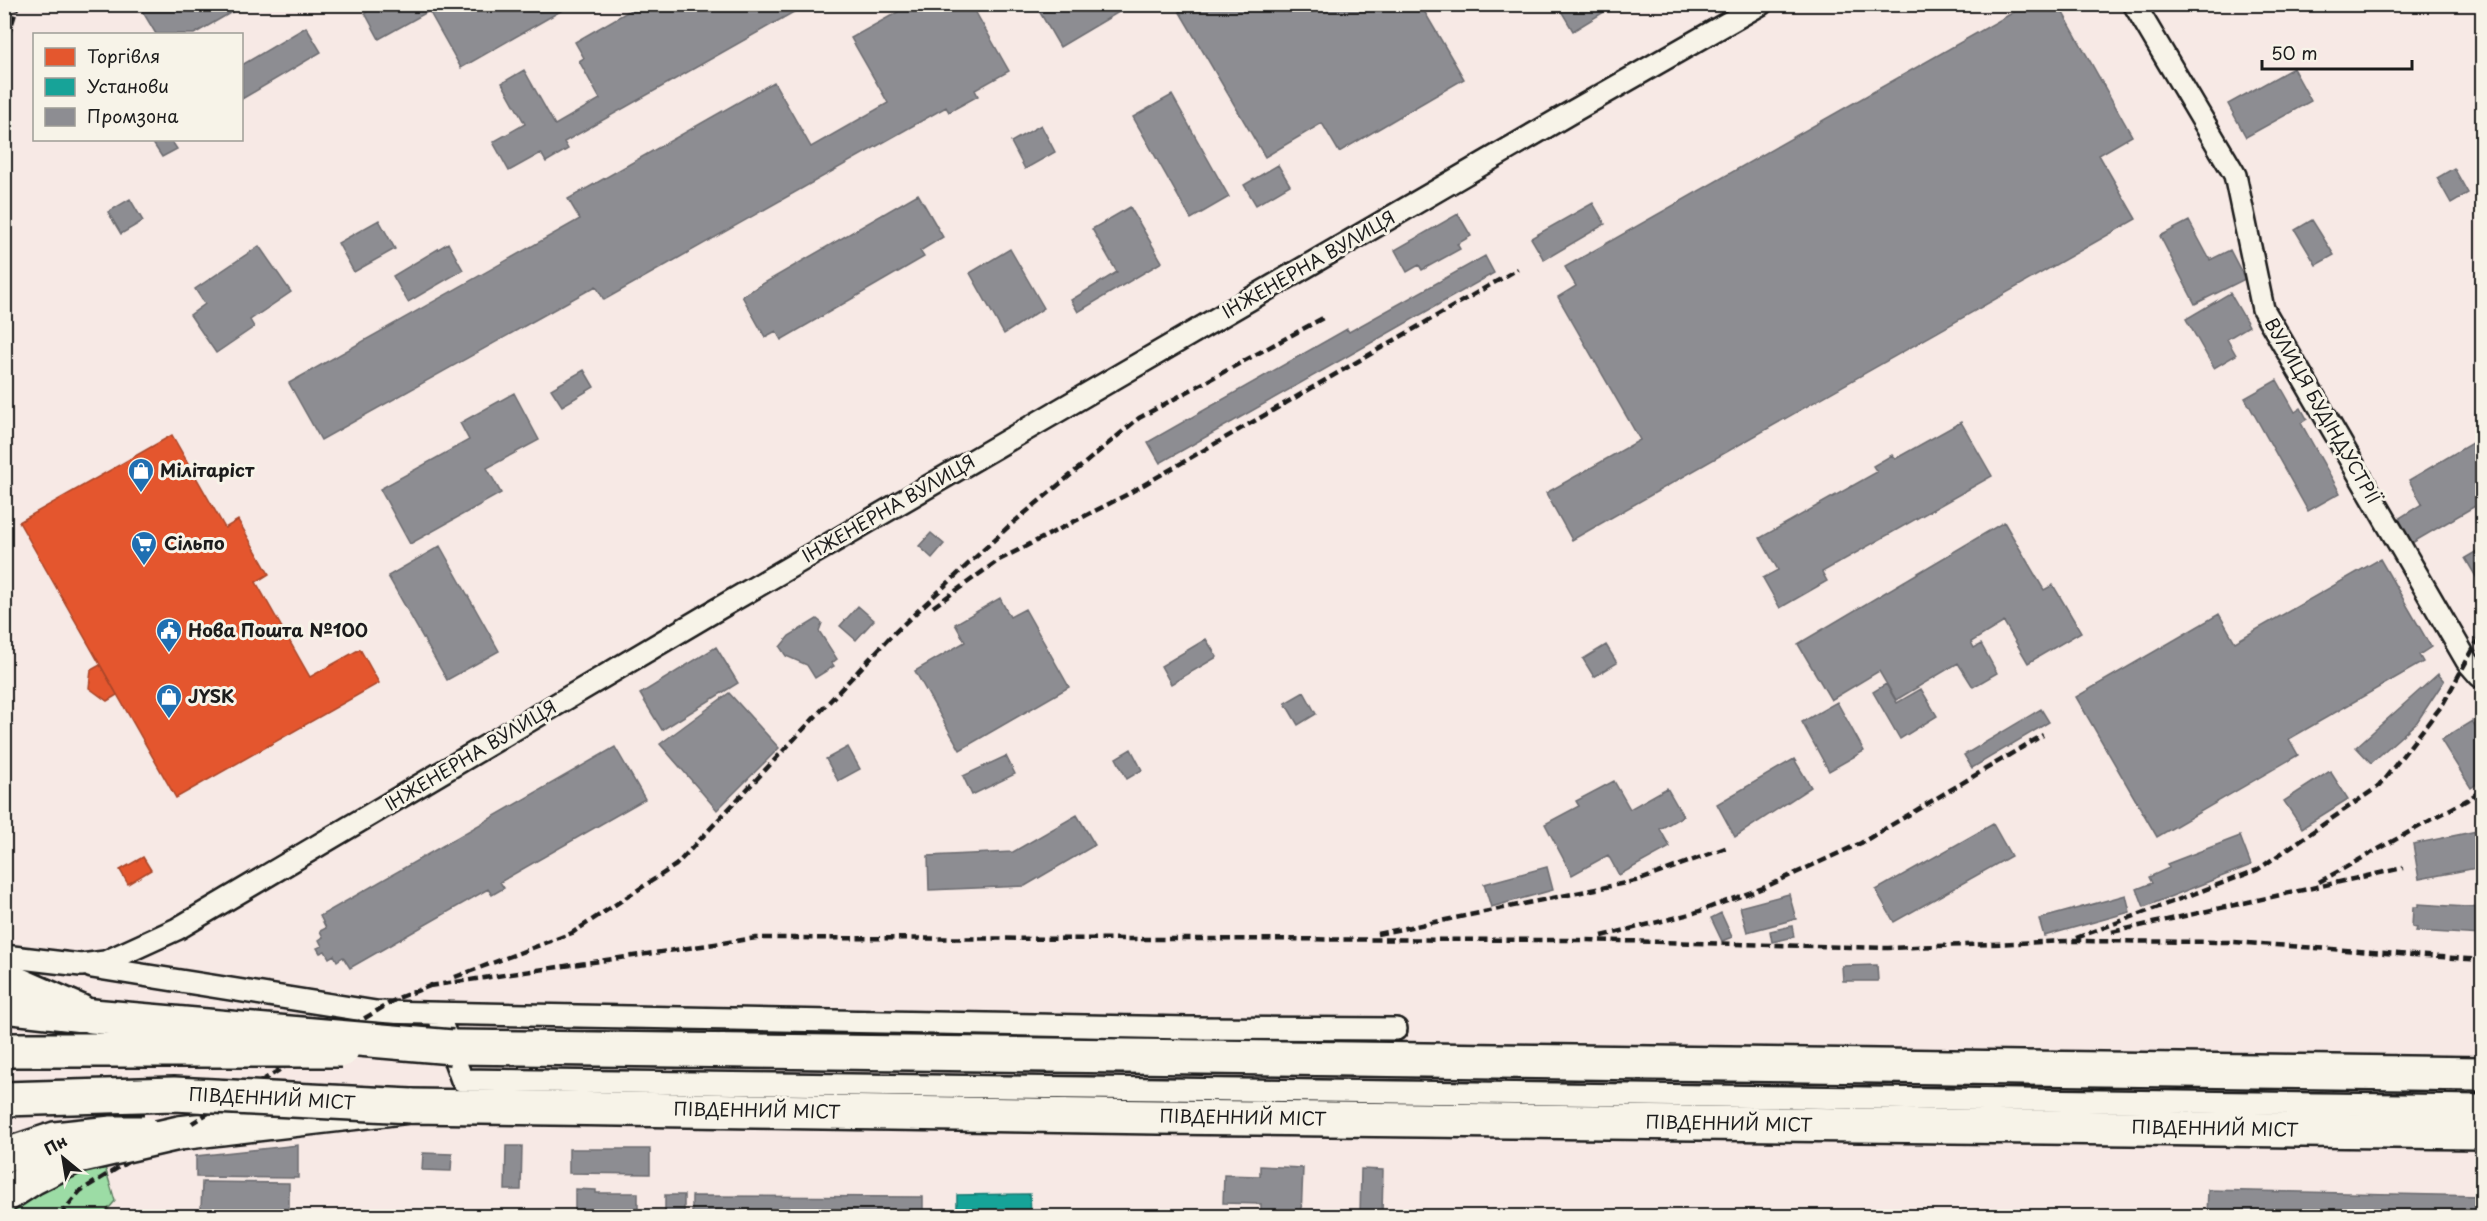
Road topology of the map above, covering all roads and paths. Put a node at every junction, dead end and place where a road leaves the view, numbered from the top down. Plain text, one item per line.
1 (1761, 4) edge
2 (2134, 4) edge
3 (2480, 676) dead end
4 (4, 956) edge
5 (81, 965) junction
6 (4, 978) edge
7 (4, 1006) edge
8 (438, 1014) junction
9 (92, 1016) junction
10 (1396, 1029) dead end
11 (452, 1047) junction
12 (4, 1050) edge
13 (2482, 1074) edge
14 (4, 1099) edge
15 (411, 1106) junction
16 (2482, 1106) edge
17 (2482, 1132) edge
18 (179, 1133) junction
19 (4, 1156) edge
20 (4, 1196) edge

1 - 5 street, ІНЖЕНЕРНА ВУЛИЦЯ
2 - 3 street, ВУЛИЦЯ БУДІНДУСТРІЇ
4 - 5 street, ІНЖЕНЕРНА ВУЛИЦЯ
5 - 8 street
6 - 9 main road
7 - 9 main road
8 - 10 street
8 - 16 street
9 - 11 main road, bridge
11 - 12 main road, bridge
11 - 13 main road
14 - 15 main road, ПІВДЕННИЙ МІСТ, bridge
15 - 17 main road, ПІВДЕННИЙ МІСТ
15 - 18 main road, bridge
18 - 19 main road, bridge
18 - 20 main road, bridge

